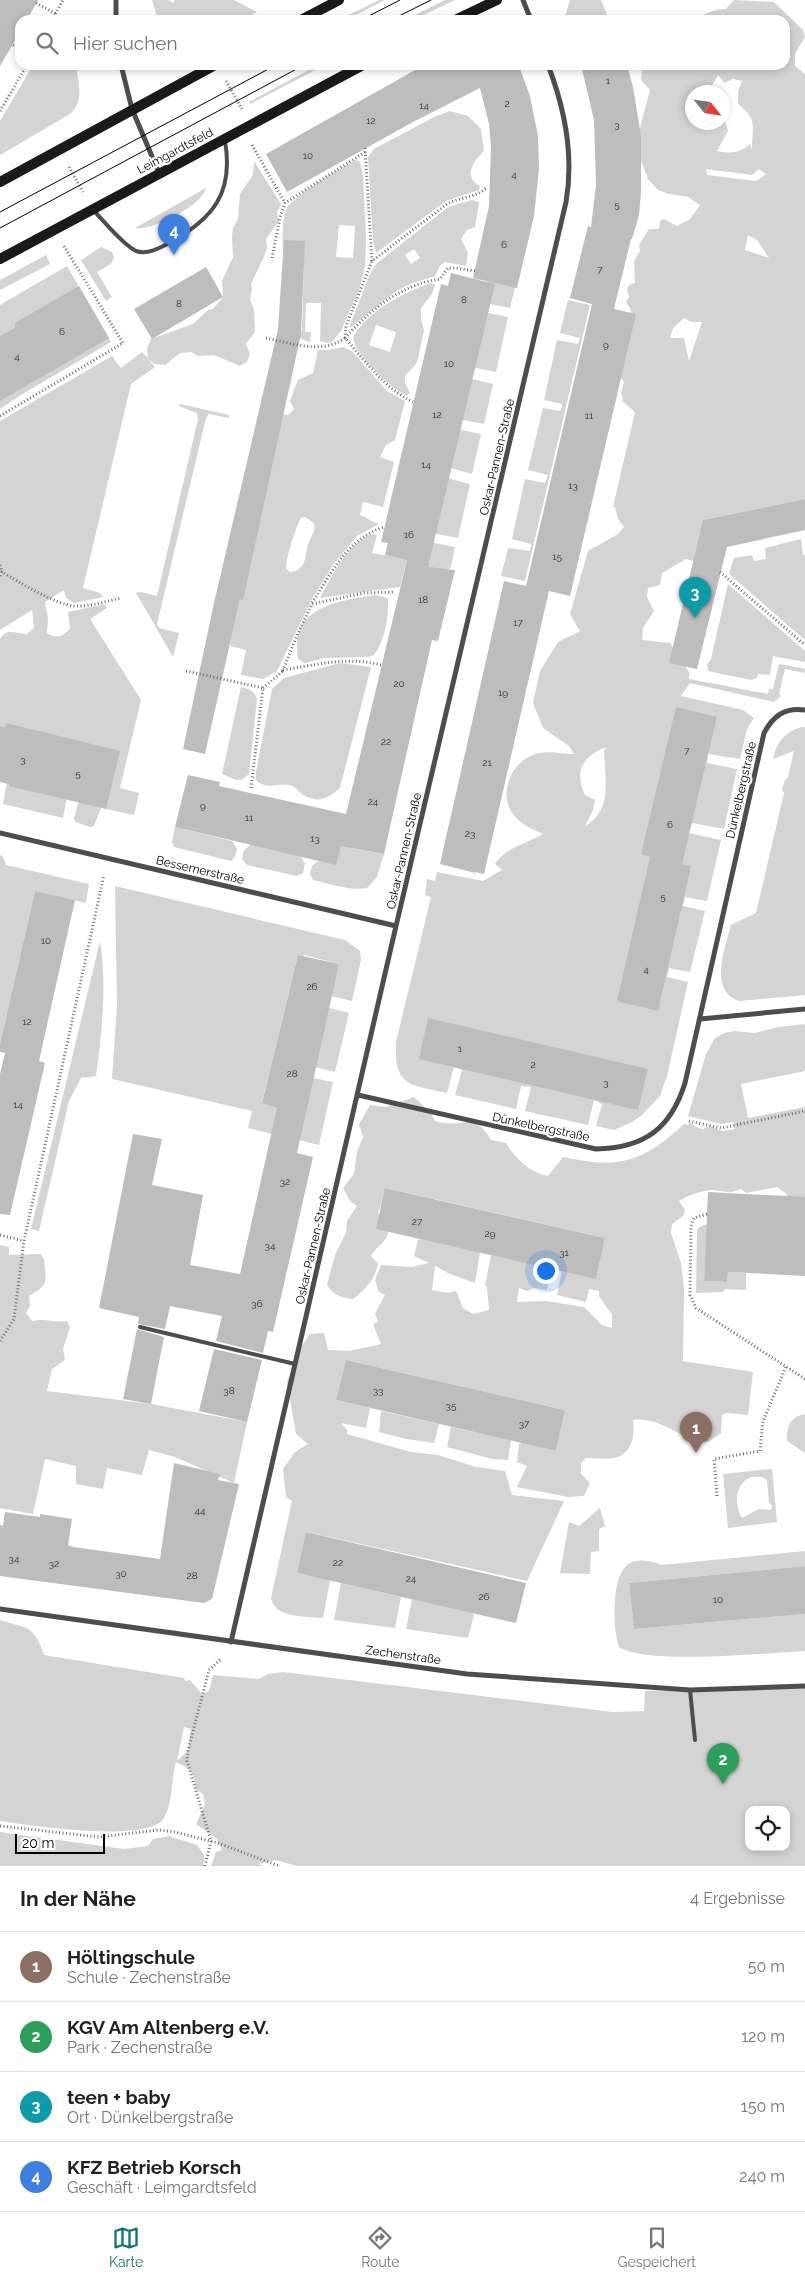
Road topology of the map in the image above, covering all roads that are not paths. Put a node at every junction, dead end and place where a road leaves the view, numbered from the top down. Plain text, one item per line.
1 (116, 0) edge
2 (339, 0) edge
3 (498, 0) edge
4 (523, 0) edge
5 (116, 15) edge
6 (310, 15) edge
7 (466, 15) edge
8 (529, 15) edge
9 (122, 70) edge
10 (216, 70) edge
11 (354, 70) edge
12 (550, 70) edge
13 (132, 109) junction
14 (224, 138) junction
15 (159, 173) junction
16 (0, 182) edge
17 (92, 210) junction
18 (0, 259) edge
19 (805, 710) edge
20 (0, 833) edge
21 (396, 926) junction
22 (805, 1009) edge
23 (700, 1019) junction
24 (358, 1095) junction
25 (140, 1327) dead end
26 (295, 1364) junction
27 (0, 1609) edge
28 (231, 1642) junction
29 (805, 1686) edge
30 (690, 1690) junction
31 (695, 1740) dead end

1 - 5 street
2 - 6 main road
3 - 7 main road
4 - 8 street
9 - 13 street
10 - 13 main road
11 - 14 main road, Leimgardtsfeld
12 - 21 street, Oskar-Pannen-Straße
13 - 15 street
13 - 16 main road
14 - 15 main road, Leimgardtsfeld
14 - 17 lane
15 - 17 main road, Leimgardtsfeld
17 - 18 main road, Leimgardtsfeld
19 - 23 street, Dünkelbergstraße
20 - 21 street, Bessemerstraße
21 - 24 street, Oskar-Pannen-Straße
22 - 23 street
23 - 24 street, Dünkelbergstraße
24 - 26 street, Oskar-Pannen-Straße
25 - 26 lane
26 - 28 street, Oskar-Pannen-Straße
27 - 28 street, Zechenstraße
28 - 30 street, Zechenstraße
29 - 30 street, Zechenstraße
30 - 31 lane

